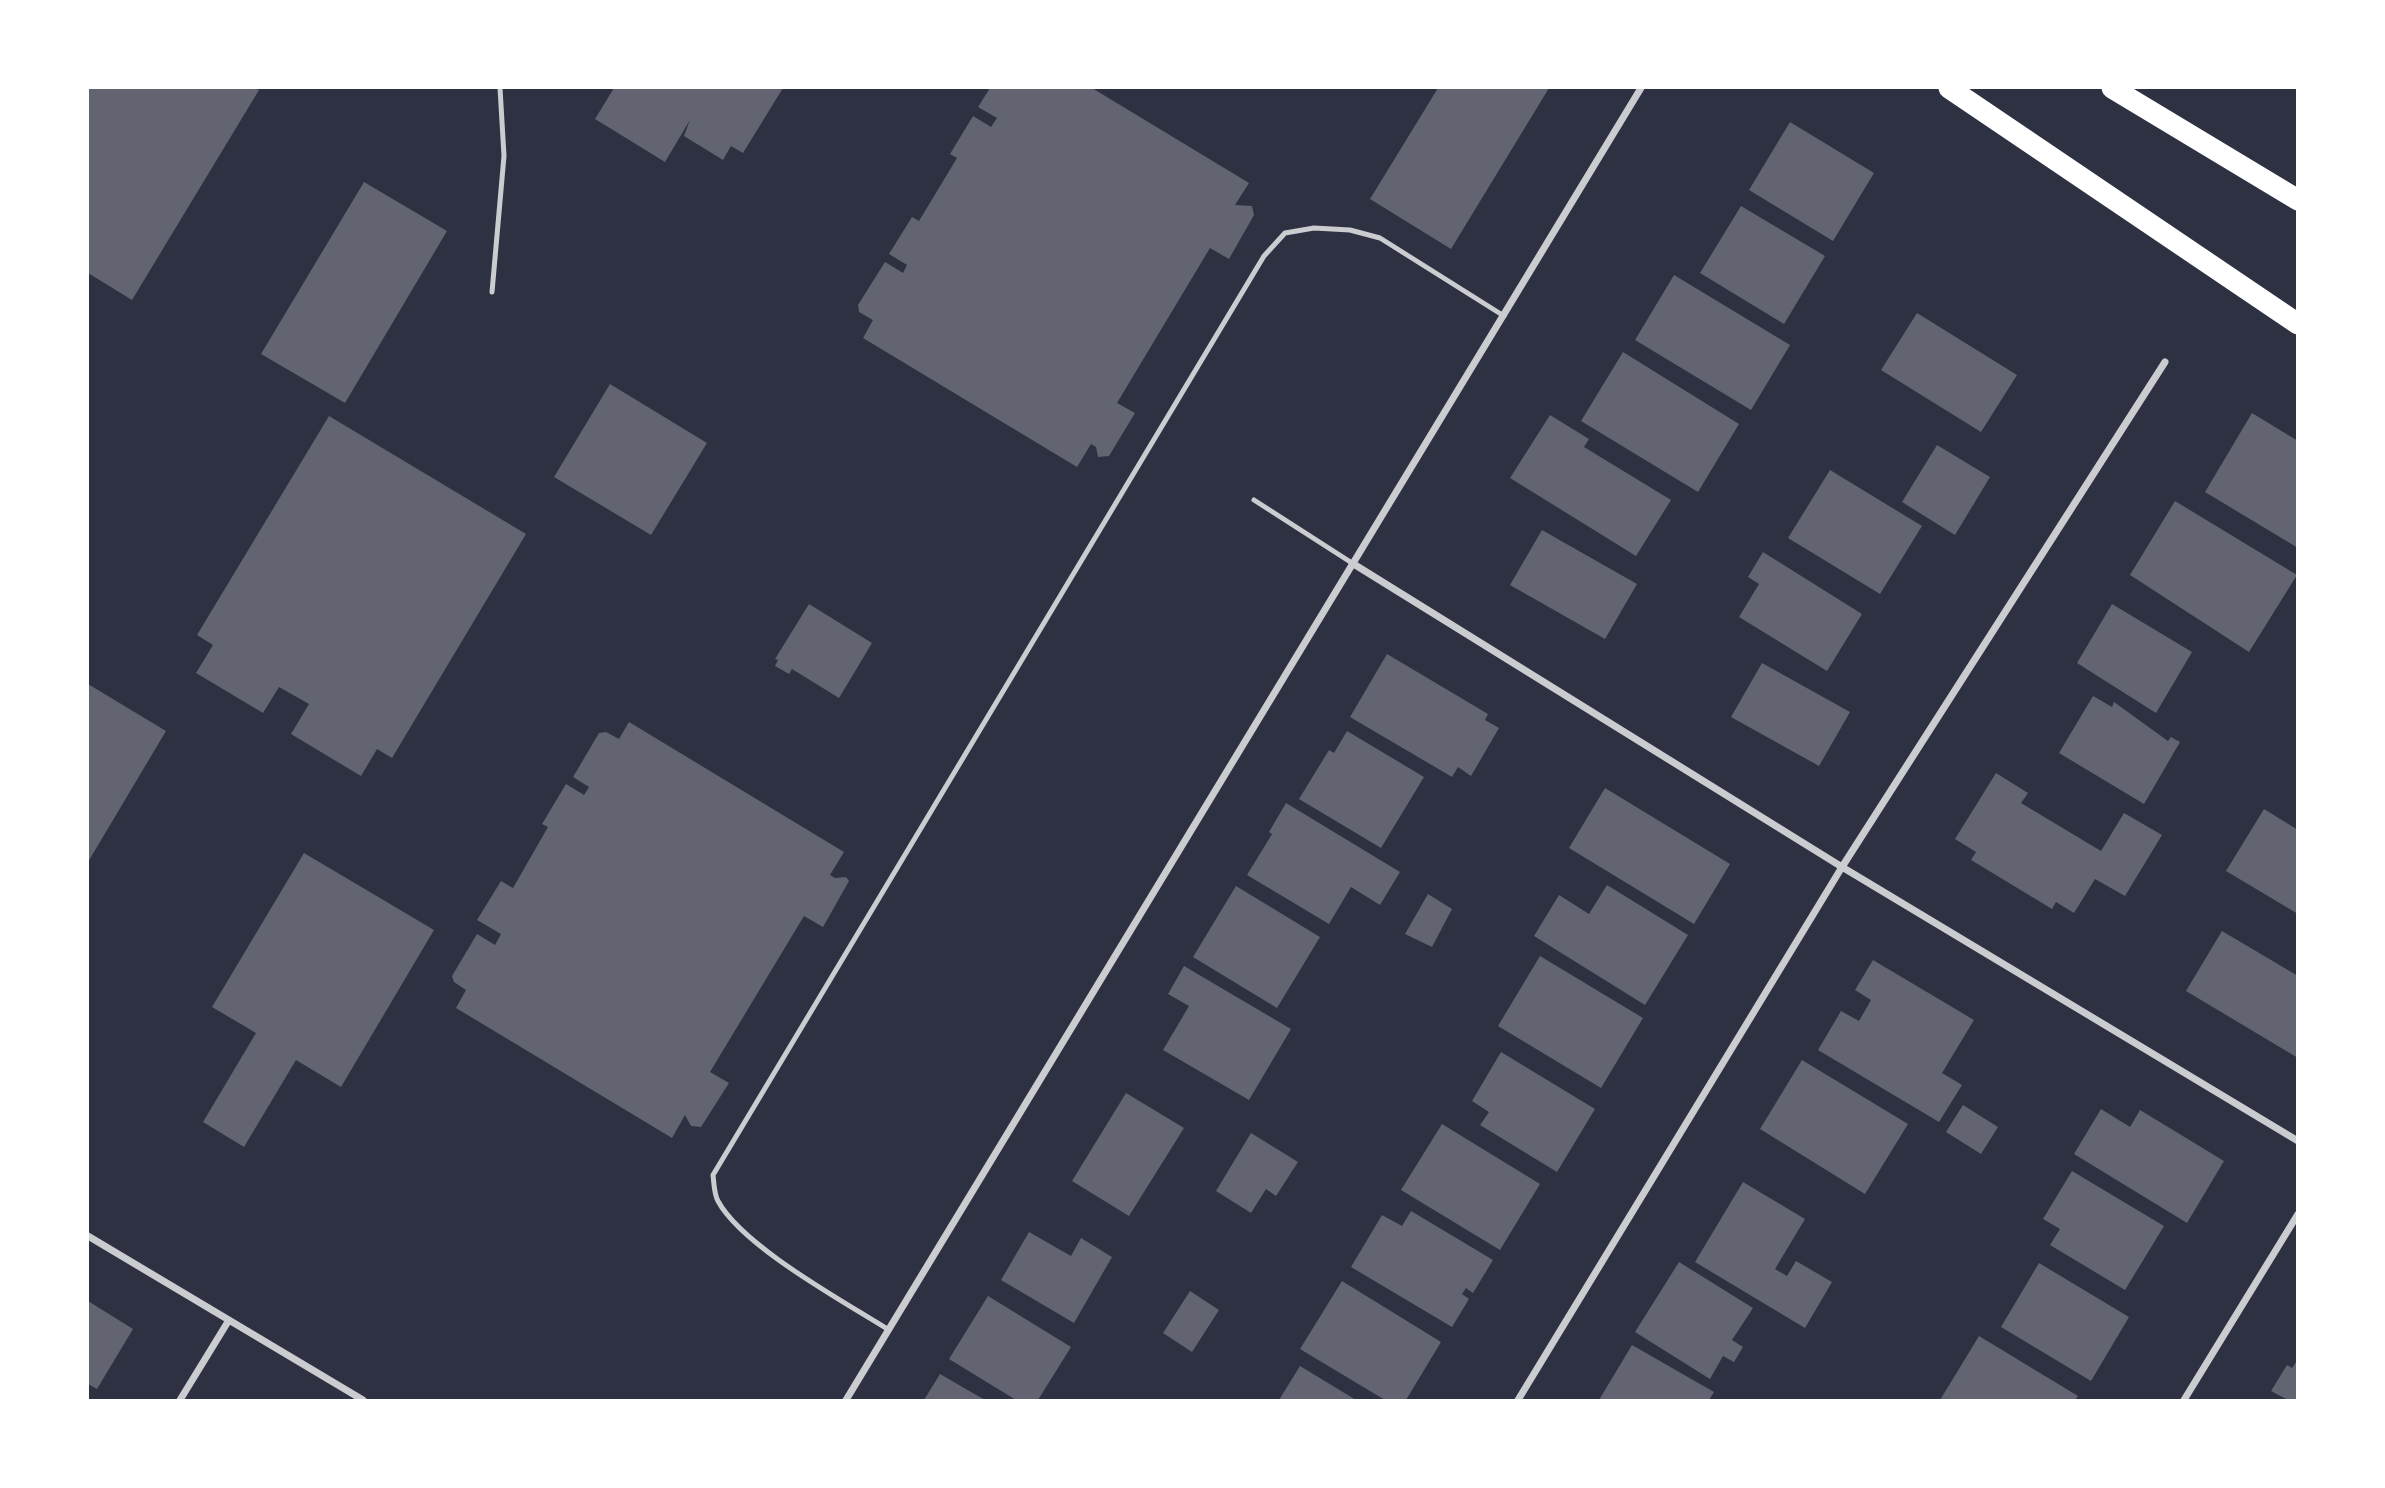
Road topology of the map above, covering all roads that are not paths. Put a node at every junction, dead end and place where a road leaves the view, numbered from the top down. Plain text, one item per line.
1 (500, 88) edge
2 (1641, 88) edge
3 (1949, 88) edge
4 (2112, 88) edge
5 (2298, 200) edge
6 (492, 292) dead end
7 (1504, 316) junction
8 (2298, 324) edge
9 (2165, 362) dead end
10 (1254, 500) dead end
11 (1352, 563) junction
12 (1842, 867) junction
13 (2298, 1141) edge
14 (2298, 1214) edge
15 (88, 1236) edge
16 (229, 1320) junction
17 (888, 1330) junction
18 (180, 1401) edge
19 (363, 1401) edge
20 (846, 1401) edge
21 (1518, 1401) edge
22 (2184, 1401) edge

1 - 6 lane
2 - 7 street
3 - 8 highway
4 - 5 highway
7 - 11 street
7 - 17 lane
9 - 12 street
10 - 11 lane
11 - 12 street
11 - 17 street
12 - 13 street
12 - 21 street
14 - 22 street
15 - 16 street
16 - 18 street
16 - 19 street
17 - 20 street

